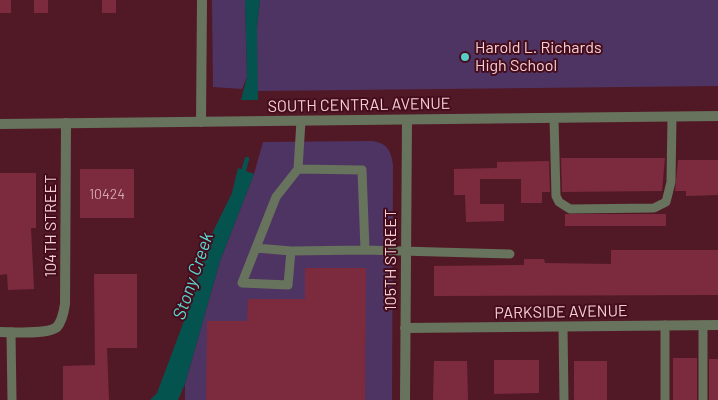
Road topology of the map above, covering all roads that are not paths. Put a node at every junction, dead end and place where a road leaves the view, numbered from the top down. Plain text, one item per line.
1 (202, 0) edge
2 (718, 116) edge
3 (672, 117) junction
4 (554, 118) junction
5 (407, 120) junction
6 (301, 121) junction
7 (201, 122) junction
8 (66, 123) junction
9 (0, 124) edge
10 (298, 168) junction
11 (256, 248) junction
12 (365, 250) junction
13 (291, 251) junction
14 (406, 251) junction
15 (510, 254) dead end
16 (703, 325) junction
17 (718, 325) edge
18 (665, 326) junction
19 (563, 327) junction
20 (405, 328) junction
21 (0, 332) edge
22 (11, 332) junction
23 (12, 400) edge
24 (405, 400) edge
25 (564, 400) edge
26 (666, 400) edge
27 (703, 400) edge

1 - 7 street
2 - 3 street, SOUTH CENTRAL AVENUE
3 - 4 street, SOUTH CENTRAL AVENUE
3 - 4 lane
4 - 5 street, SOUTH CENTRAL AVENUE
5 - 6 street, SOUTH CENTRAL AVENUE
5 - 14 street, 105TH STREET
6 - 7 street, SOUTH CENTRAL AVENUE
6 - 10 lane
7 - 8 street, SOUTH CENTRAL AVENUE
8 - 9 street, SOUTH CENTRAL AVENUE
8 - 22 street, 104TH STREET
10 - 11 lane
10 - 12 lane
11 - 13 lane
11 - 13 lane
12 - 13 lane
12 - 14 lane
14 - 15 lane
14 - 20 street, 105TH STREET
16 - 17 street, PARKSIDE AVENUE
16 - 18 street, PARKSIDE AVENUE
16 - 27 lane
18 - 19 street, PARKSIDE AVENUE
18 - 26 lane
19 - 20 street, PARKSIDE AVENUE
19 - 25 lane
20 - 24 street, 105TH STREET
21 - 22 street
22 - 23 lane

